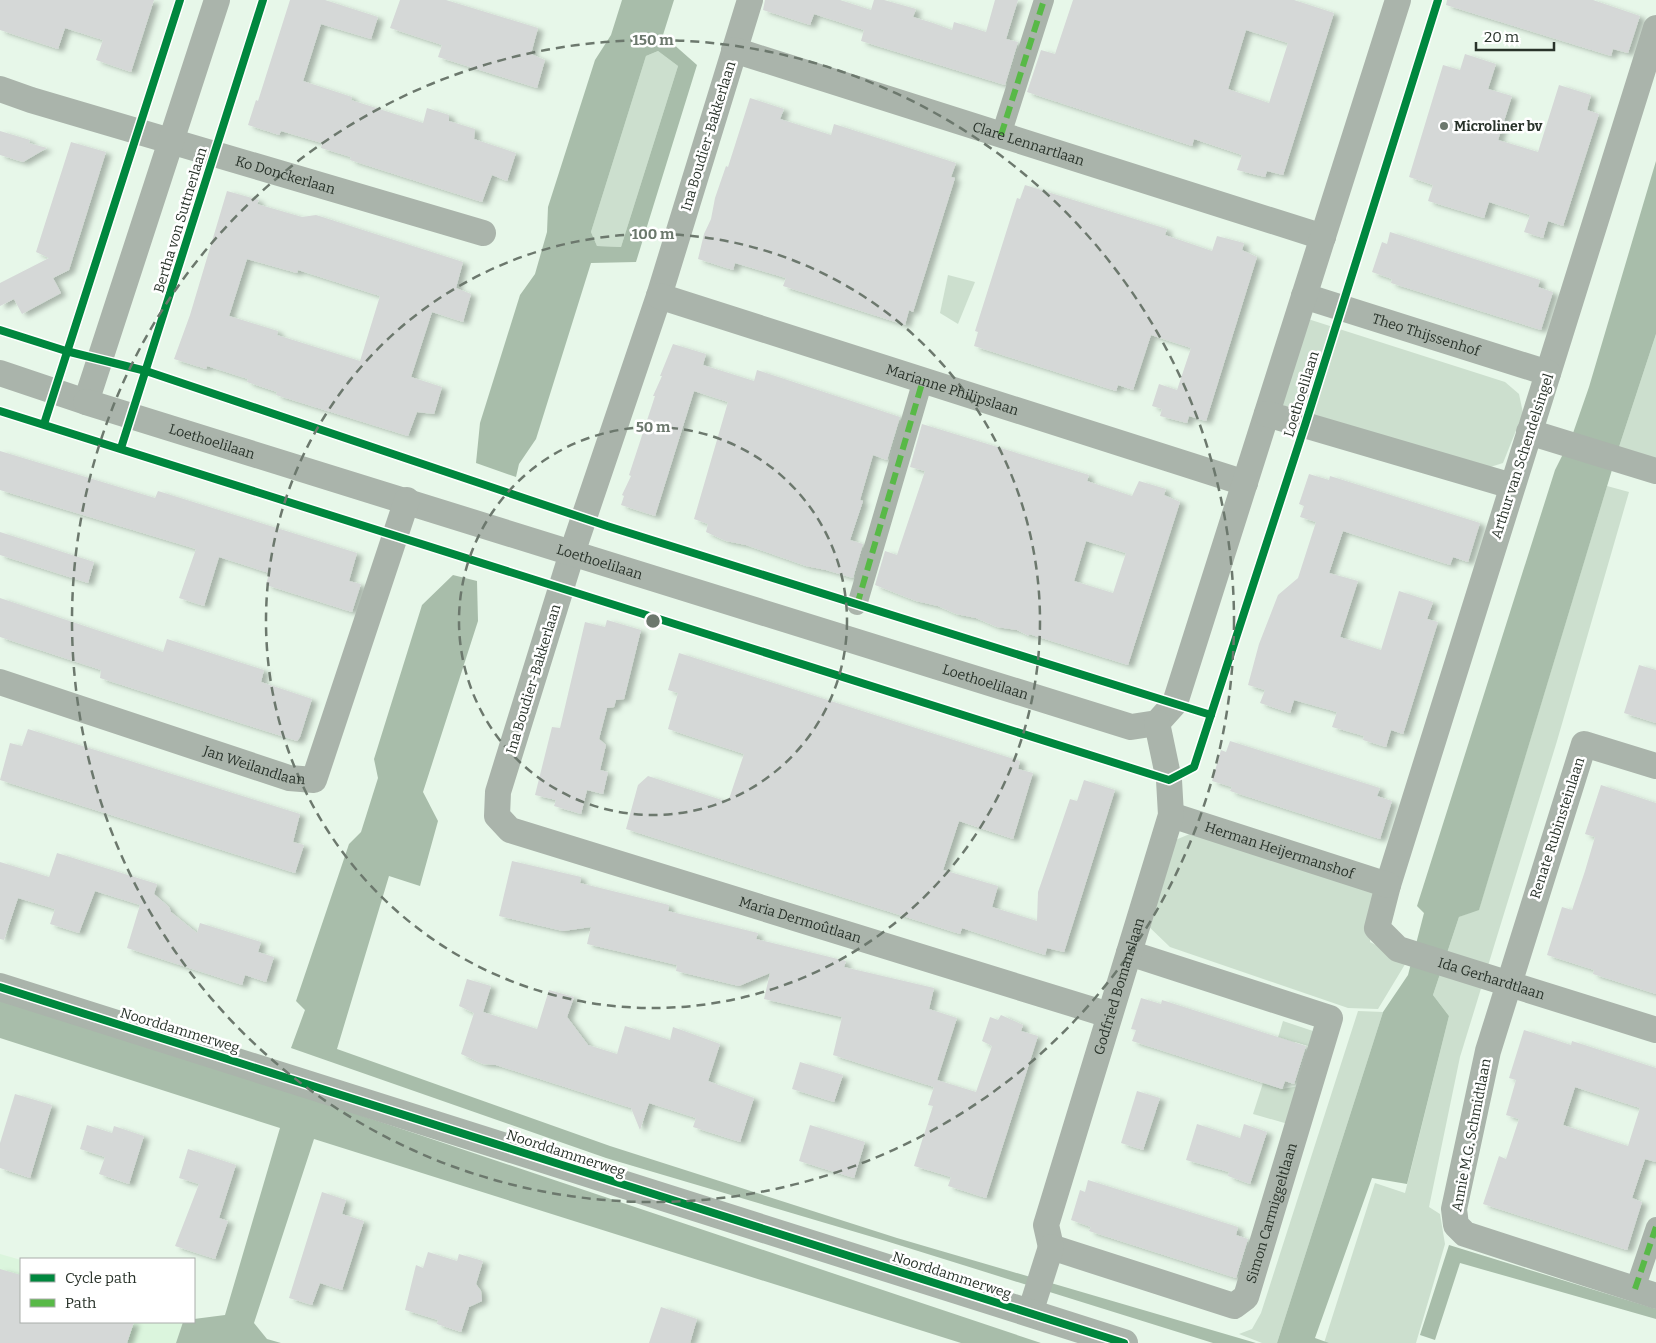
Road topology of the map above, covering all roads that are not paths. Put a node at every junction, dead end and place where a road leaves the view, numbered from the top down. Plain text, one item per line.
1 (217, 0) edge
2 (750, 0) edge
3 (1044, 0) edge
4 (1398, 0) edge
5 (1656, 28) edge
6 (734, 50) junction
7 (0, 89) edge
8 (1001, 135) junction
9 (172, 141) junction
10 (483, 233) dead end
11 (1323, 236) junction
12 (659, 296) junction
13 (1304, 296) junction
14 (0, 373) edge
15 (1548, 373) junction
16 (923, 380) junction
17 (86, 402) junction
18 (1267, 414) junction
19 (1529, 432) junction
20 (1656, 471) edge
21 (1246, 483) junction
22 (1512, 486) junction
23 (407, 500) junction
24 (572, 554) junction
25 (857, 605) dead end
26 (0, 682) edge
27 (1157, 723) junction
28 (1656, 766) edge
29 (1171, 815) junction
30 (497, 816) joint
31 (1388, 885) junction
32 (1129, 953) junction
33 (1508, 983) junction
34 (0, 987) edge
35 (1108, 1015) junction
36 (1656, 1030) edge
37 (1656, 1227) edge
38 (1048, 1257) junction
39 (1645, 1292) edge
40 (1033, 1304) junction
41 (1124, 1343) edge

1 - 9 street
2 - 6 street, Ina Boudier-Bakkerlaan
3 - 8 street
4 - 11 street, Loethoelilaan
5 - 15 street, Arthur van Schendelsingel
6 - 8 street, Clare Lennartlaan
6 - 12 street, Ina Boudier-Bakkerlaan
7 - 9 street, Ko Donckerlaan
8 - 11 street, Clare Lennartlaan
9 - 10 street, Ko Donckerlaan
9 - 17 street
11 - 13 street, Loethoelilaan
12 - 16 street, Marianne Philipslaan
12 - 24 street, Ina Boudier-Bakkerlaan
13 - 15 street, Theo Thijssenhof
13 - 18 street, Loethoelilaan
14 - 17 street
15 - 19 street, Arthur van Schendelsingel
16 - 21 street, Marianne Philipslaan
16 - 25 street
17 - 23 street, Loethoelilaan
18 - 21 street, Loethoelilaan
18 - 22 street
19 - 20 street
19 - 22 street, Arthur van Schendelsingel
21 - 27 street, Loethoelilaan
22 - 31 street, Arthur van Schendelsingel
23 - 24 street, Loethoelilaan
23 - 26 street, Jan Weilandlaan
24 - 27 street, Loethoelilaan
24 - 30 street, Ina Boudier-Bakkerlaan
27 - 29 street, Godfried Bomanslaan
28 - 33 street, Renate Rubinsteinlaan
29 - 31 street, Herman Heijermanshof
29 - 32 street, Godfried Bomanslaan
30 - 35 street, Maria Dermoûtlaan
31 - 33 street, Ida Gerhardtlaan
32 - 35 street, Godfried Bomanslaan
32 - 38 street, Simon Carmiggeltlaan
33 - 36 street, Ida Gerhardtlaan
33 - 39 street, Annie M.G. Schmidtlaan
34 - 40 street, Noorddammerweg
35 - 38 street, Godfried Bomanslaan
37 - 39 street
38 - 40 street
40 - 41 street, Noorddammerweg

